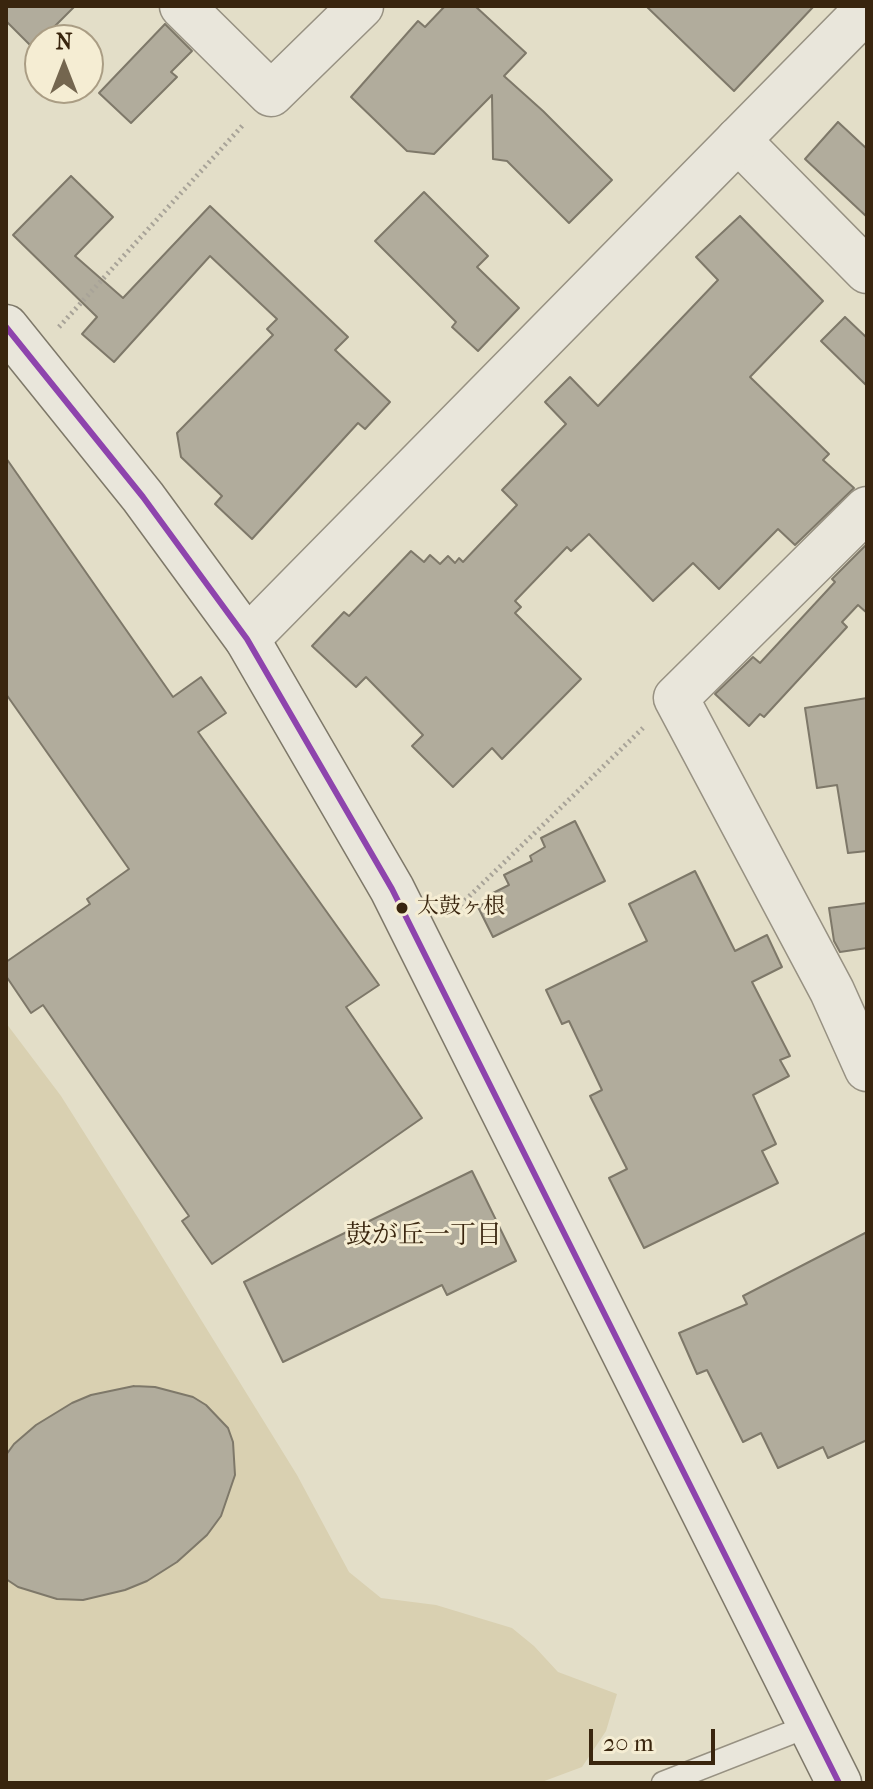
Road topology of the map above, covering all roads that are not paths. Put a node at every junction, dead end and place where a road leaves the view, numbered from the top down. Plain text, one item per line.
1 (182, 6) edge
2 (361, 6) edge
3 (867, 9) edge
4 (738, 140) junction
5 (867, 271) edge
6 (19, 343) edge
7 (867, 509) edge
8 (247, 639) junction
9 (849, 988) edge
10 (867, 1069) edge
11 (811, 1725) junction
12 (663, 1783) edge
13 (839, 1783) edge

1 - 2 street
3 - 4 street
4 - 5 street
4 - 8 street
6 - 8 street
7 - 9 street
8 - 11 street
9 - 10 street
11 - 12 lane
11 - 13 street

